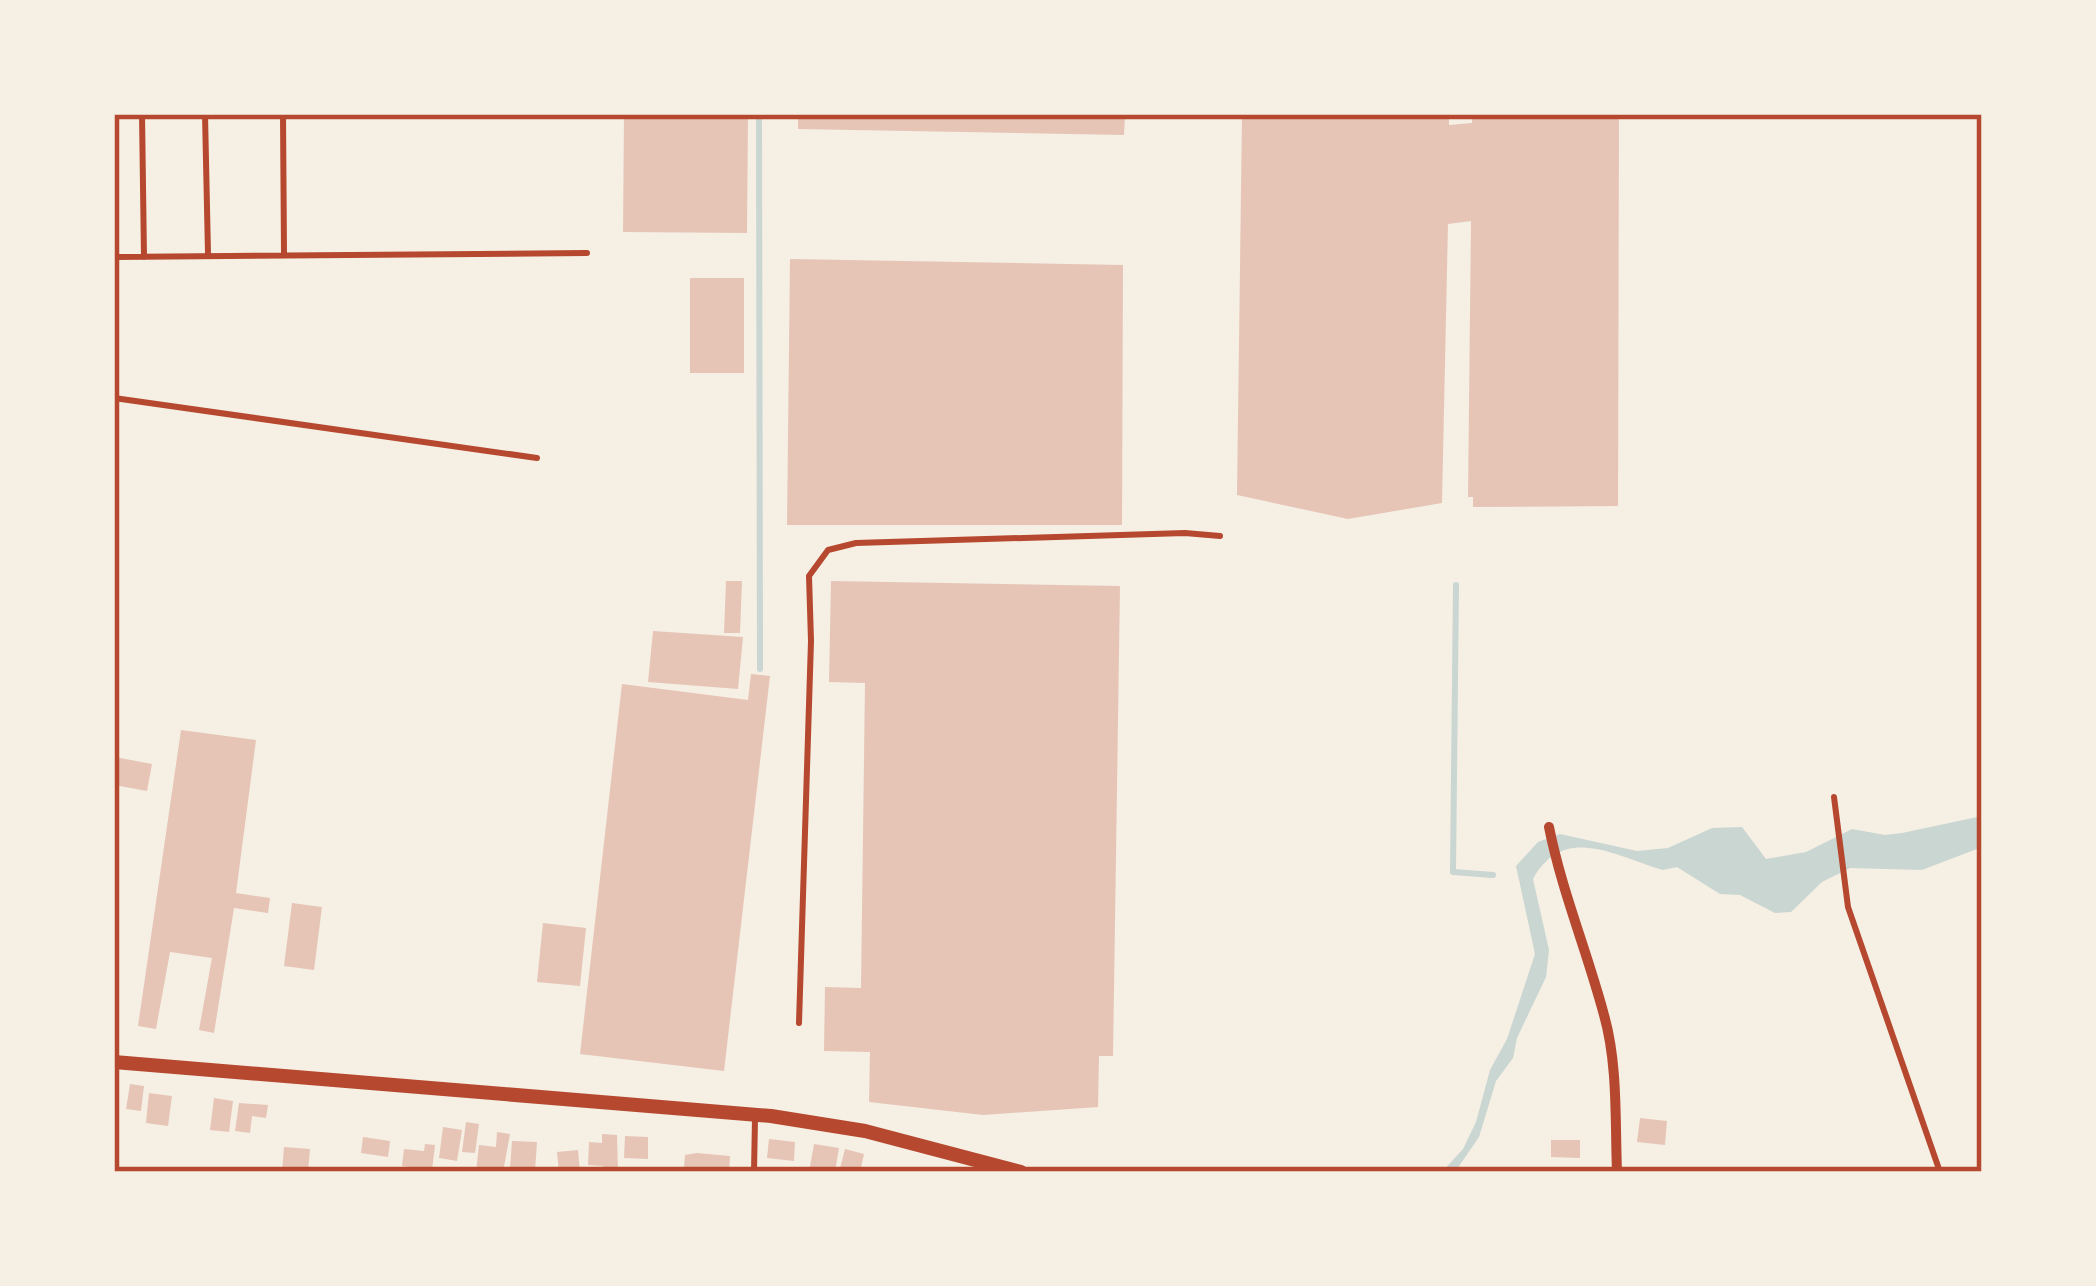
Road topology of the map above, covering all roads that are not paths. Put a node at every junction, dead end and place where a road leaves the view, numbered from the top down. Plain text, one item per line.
1 (142, 114) edge
2 (206, 114) edge
3 (283, 114) edge
4 (586, 253) dead end
5 (284, 255) junction
6 (208, 256) junction
7 (114, 257) edge
8 (143, 257) junction
9 (114, 398) edge
10 (537, 458) dead end
11 (1220, 536) dead end
12 (1834, 796) dead end
13 (1549, 827) dead end
14 (799, 1023) dead end
15 (114, 1062) edge
16 (755, 1115) junction
17 (980, 1166) edge
18 (754, 1172) edge
19 (1021, 1172) edge
20 (1617, 1172) edge
21 (1940, 1172) edge

1 - 8 lane
2 - 6 lane
3 - 5 lane
4 - 5 lane
5 - 6 lane
6 - 8 lane
7 - 8 lane
9 - 10 lane
11 - 14 lane
12 - 21 lane
13 - 20 street
15 - 16 street
16 - 17 street
16 - 18 lane
17 - 19 street

